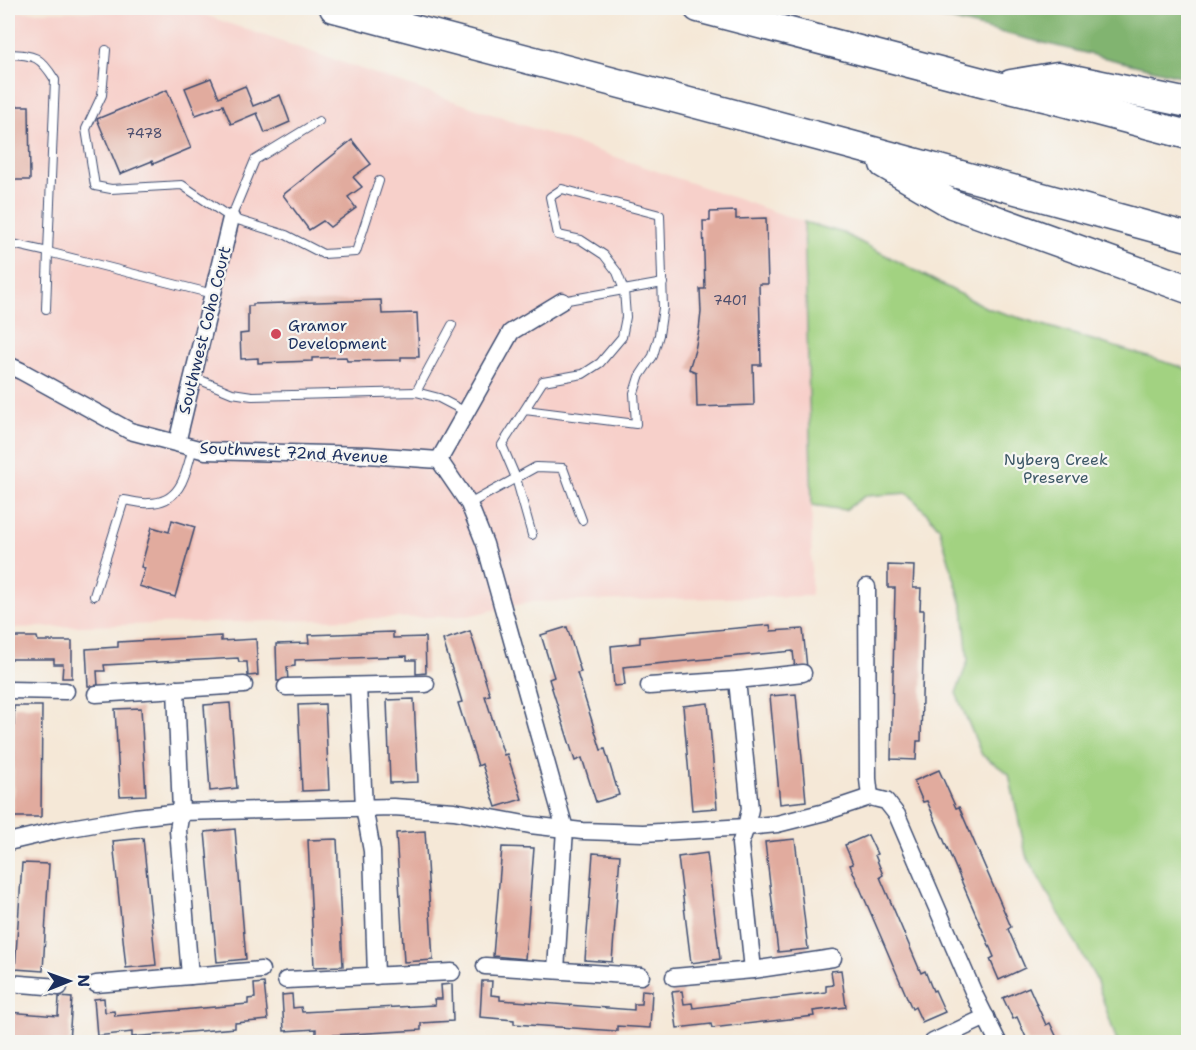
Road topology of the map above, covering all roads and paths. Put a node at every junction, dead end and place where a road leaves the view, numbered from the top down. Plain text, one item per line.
1 (334, 8) edge
2 (698, 8) edge
3 (106, 50) dead end
4 (8, 54) edge
5 (997, 86) junction
6 (1188, 103) edge
7 (319, 121) dead end
8 (1188, 135) edge
9 (851, 145) junction
10 (379, 182) dead end
11 (231, 218) junction
12 (1188, 237) edge
13 (8, 243) edge
14 (48, 252) junction
15 (663, 283) junction
16 (1188, 289) edge
17 (624, 290) junction
18 (213, 294) junction
19 (562, 301) joint
20 (46, 309) dead end
21 (452, 325) dead end
22 (8, 365) edge
23 (193, 377) junction
24 (416, 392) junction
25 (525, 410) junction
26 (466, 412) junction
27 (185, 445) junction
28 (439, 460) junction
29 (516, 478) junction
30 (469, 504) junction
31 (582, 520) dead end
32 (532, 535) dead end
33 (867, 586) dead end
34 (94, 596) dead end
35 (803, 673) dead end
36 (737, 680) junction
37 (426, 684) dead end
38 (244, 685) dead end
39 (358, 686) junction
40 (649, 686) dead end
41 (286, 687) dead end
42 (176, 689) junction
43 (8, 690) edge
44 (66, 691) dead end
45 (96, 694) dead end
46 (870, 796) junction
47 (364, 807) junction
48 (182, 812) junction
49 (746, 827) junction
50 (565, 829) junction
51 (8, 842) edge
52 (833, 958) dead end
53 (485, 966) dead end
54 (261, 970) dead end
55 (556, 970) junction
56 (753, 970) junction
57 (452, 972) dead end
58 (190, 976) junction
59 (376, 976) junction
60 (641, 976) dead end
61 (675, 977) dead end
62 (286, 980) dead end
63 (8, 983) edge
64 (96, 984) dead end
65 (59, 987) dead end
66 (986, 1017) junction
67 (933, 1042) edge
68 (998, 1042) edge

1 - 9 highway
2 - 5 highway
3 - 11 lane
4 - 14 lane
5 - 6 highway
5 - 8 highway
7 - 11 lane
9 - 12 highway
9 - 16 highway
10 - 11 lane
11 - 18 street, Southwest Coho Court
13 - 14 lane
14 - 18 lane
14 - 20 lane
15 - 17 lane
15 - 17 lane
15 - 25 lane
17 - 19 lane
17 - 25 lane
18 - 23 street, Southwest Coho Court
19 - 26 street
21 - 24 lane
22 - 27 street, Southwest 72nd Avenue
23 - 24 lane
23 - 27 street, Southwest Coho Court
24 - 26 lane
25 - 29 lane
26 - 28 street
27 - 28 street, Southwest 72nd Avenue
27 - 34 lane
28 - 30 street
29 - 30 lane
29 - 31 lane
29 - 32 lane
30 - 50 street
33 - 46 street
35 - 36 street
36 - 40 street
36 - 49 street
37 - 39 street
38 - 42 street
39 - 41 street
39 - 47 street
42 - 45 street
42 - 48 street
43 - 44 street
46 - 49 street
46 - 66 street
47 - 48 street
47 - 50 street
47 - 59 street
48 - 51 street
48 - 58 street
49 - 50 street
49 - 56 street
50 - 55 street
52 - 56 street
53 - 55 street
54 - 58 street
55 - 60 street
56 - 61 street
57 - 59 street
58 - 64 street
59 - 62 street
63 - 65 street
66 - 67 street
66 - 68 street

